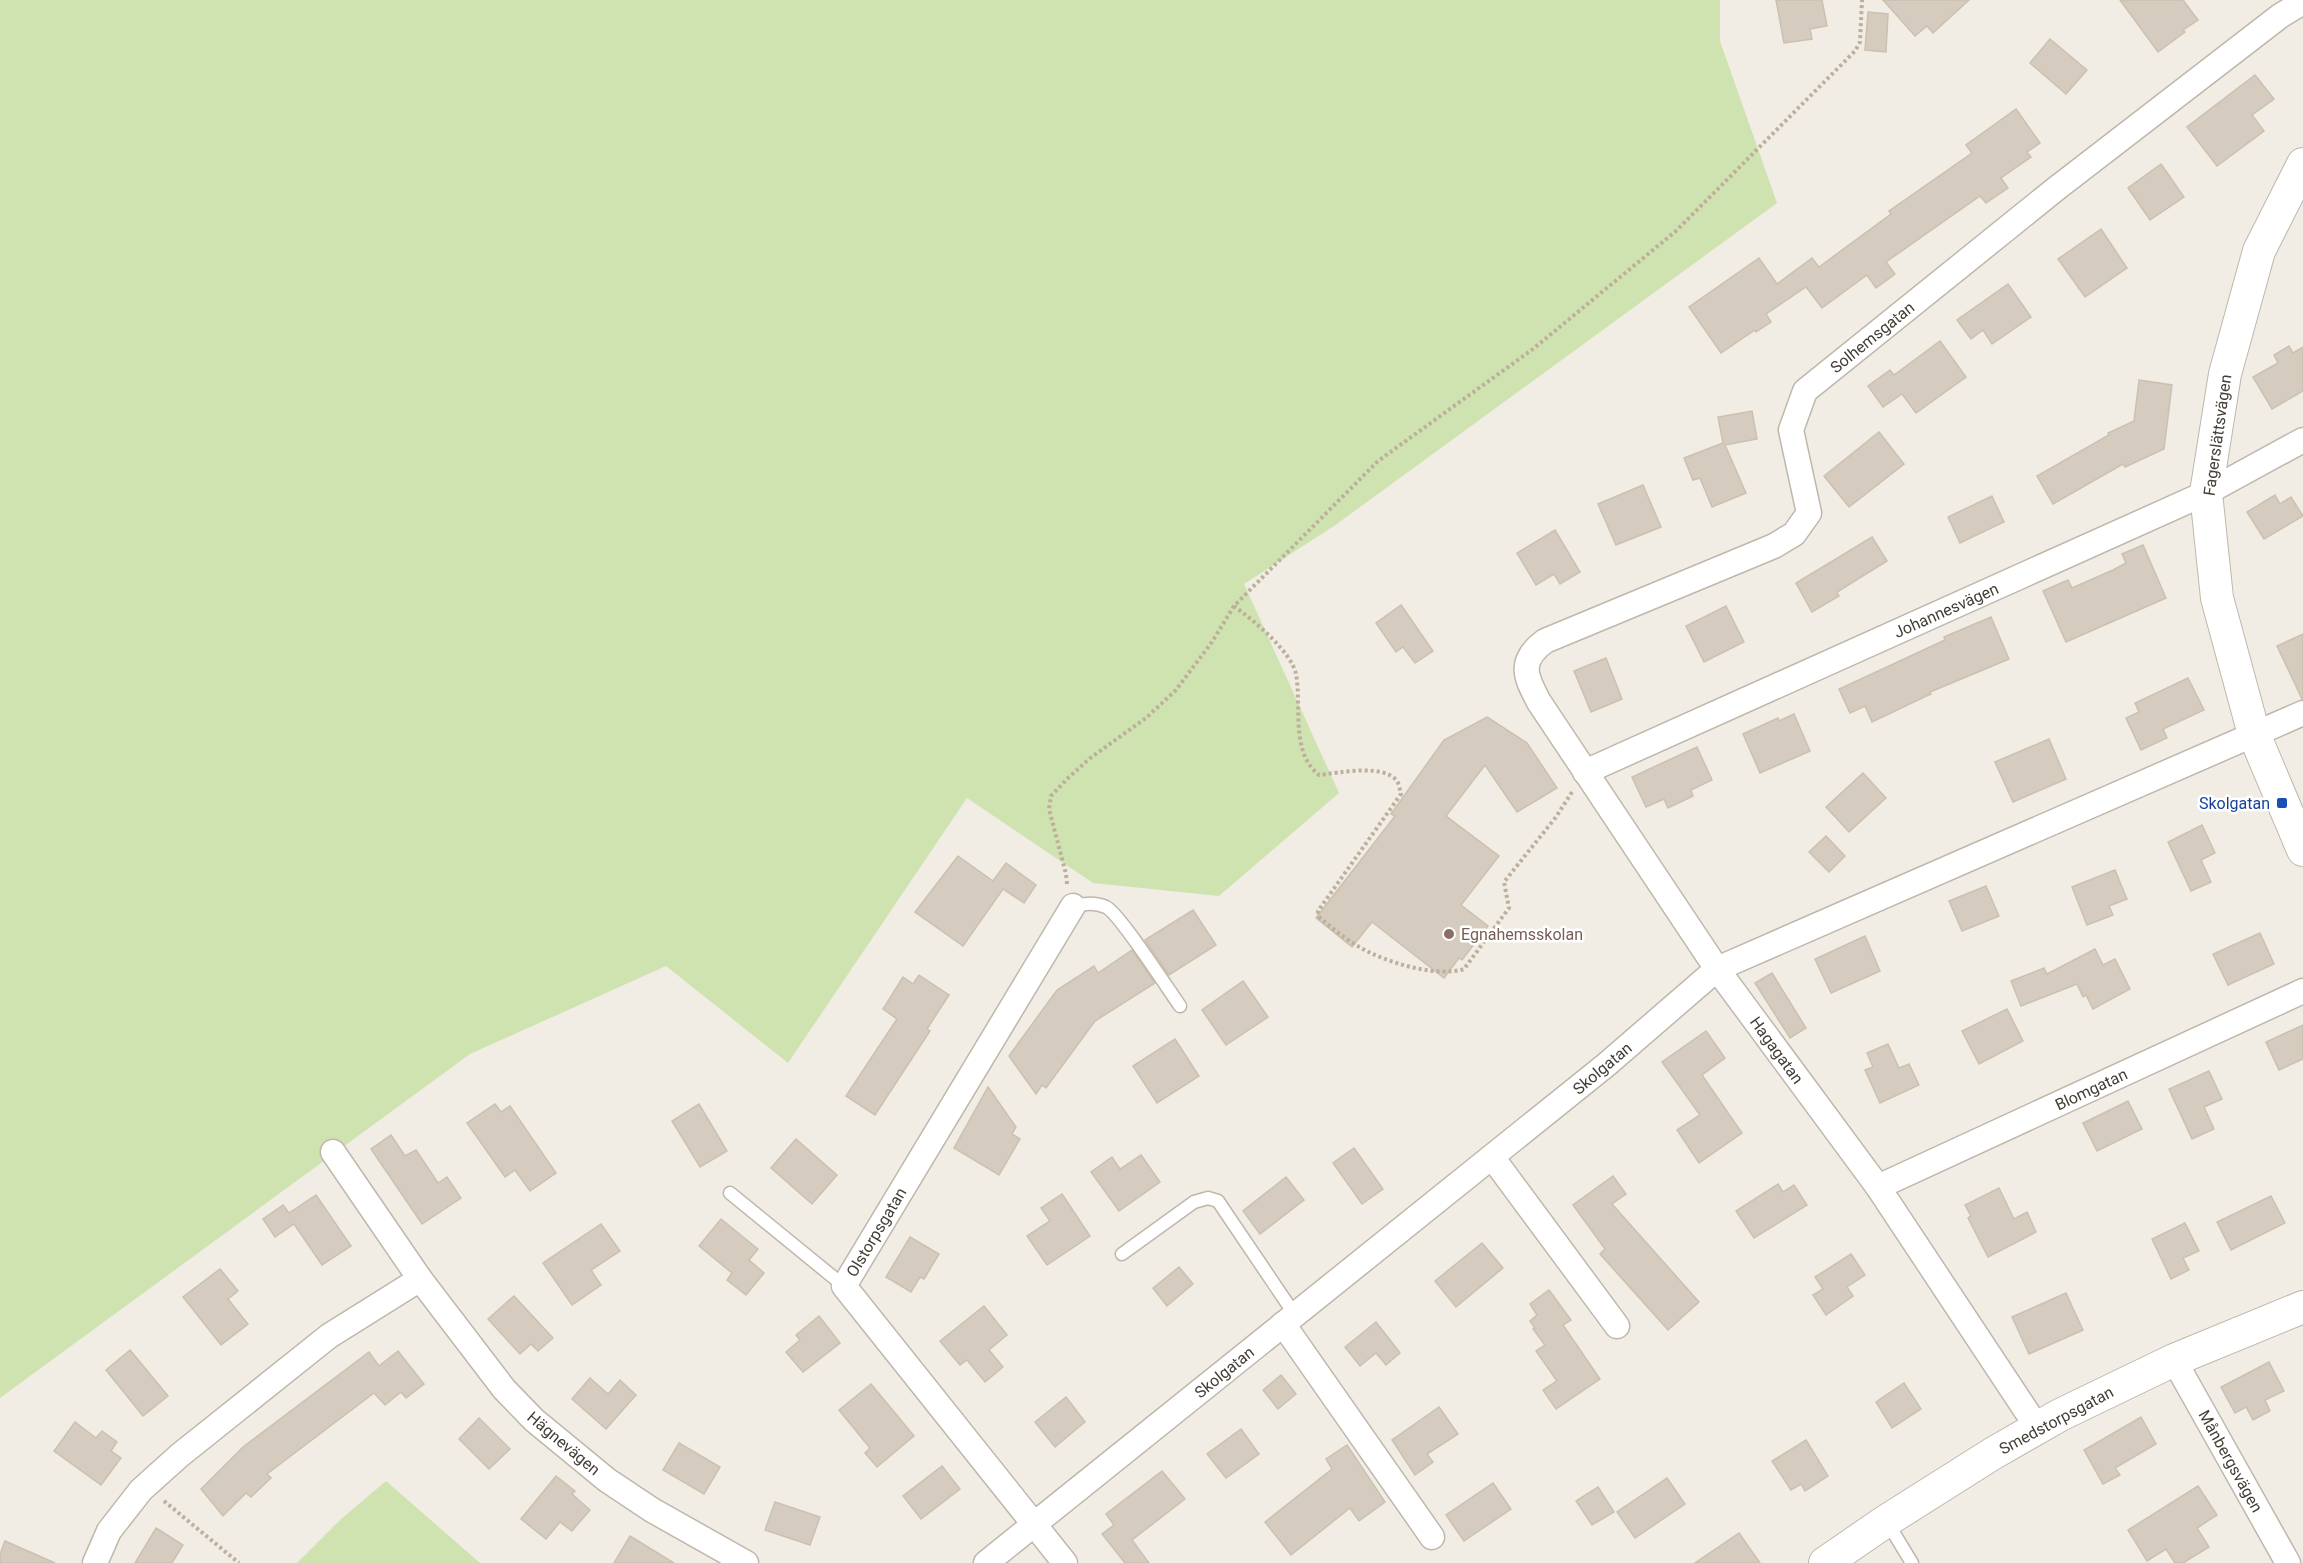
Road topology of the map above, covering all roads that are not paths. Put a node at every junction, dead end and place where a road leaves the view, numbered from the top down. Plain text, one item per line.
1 (2303, 2) edge
2 (2303, 164) edge
3 (2303, 440) edge
4 (2206, 493) junction
5 (1525, 668) joint
6 (2303, 713) edge
7 (2254, 734) junction
8 (1586, 772) junction
9 (2303, 850) edge
10 (1073, 906) joint
11 (1717, 969) junction
12 (2303, 991) edge
13 (1180, 1006) dead end
14 (333, 1152) dead end
15 (1492, 1157) junction
16 (1878, 1187) junction
17 (730, 1193) dead end
18 (1122, 1254) dead end
19 (420, 1279) junction
20 (844, 1287) junction
21 (2303, 1307) edge
22 (1289, 1320) junction
23 (1617, 1326) dead end
24 (2174, 1360) junction
25 (2037, 1427) junction
26 (1886, 1521) junction
27 (1035, 1523) junction
28 (1432, 1537) dead end
29 (95, 1563) edge
30 (746, 1563) edge
31 (986, 1563) edge
32 (1065, 1563) edge
33 (1825, 1563) edge
34 (1912, 1563) edge
35 (2288, 1563) edge

1 - 5 street, Solhemsgatan
2 - 4 street, Fagerslättsvägen
3 - 4 street, Johannesvägen
4 - 7 street, Fagerslättsvägen
4 - 8 street, Johannesvägen
5 - 8 street, Hagagatan
6 - 7 street, Skolgatan
7 - 9 street, Fagerslättsvägen
7 - 11 street, Skolgatan
8 - 11 street, Hagagatan
10 - 13 lane
10 - 20 street, Olstorpsgatan
11 - 15 street, Skolgatan
11 - 16 street, Hagagatan
12 - 16 street, Blomgatan
14 - 19 street, Hägnevägen
15 - 22 street, Skolgatan
15 - 23 street
16 - 25 street, Hagagatan
17 - 20 lane
18 - 22 lane
19 - 29 street
19 - 30 street, Hägnevägen
20 - 27 street, Olstorpsgatan
21 - 24 street, Smedstorpsgatan
22 - 27 street, Skolgatan
22 - 28 street
24 - 25 street, Smedstorpsgatan
24 - 35 street, Månbergsvägen
25 - 26 street, Smedstorpsgatan
26 - 33 street, Smedstorpsgatan
26 - 34 lane
27 - 31 street, Skolgatan
27 - 32 street, Olstorpsgatan

